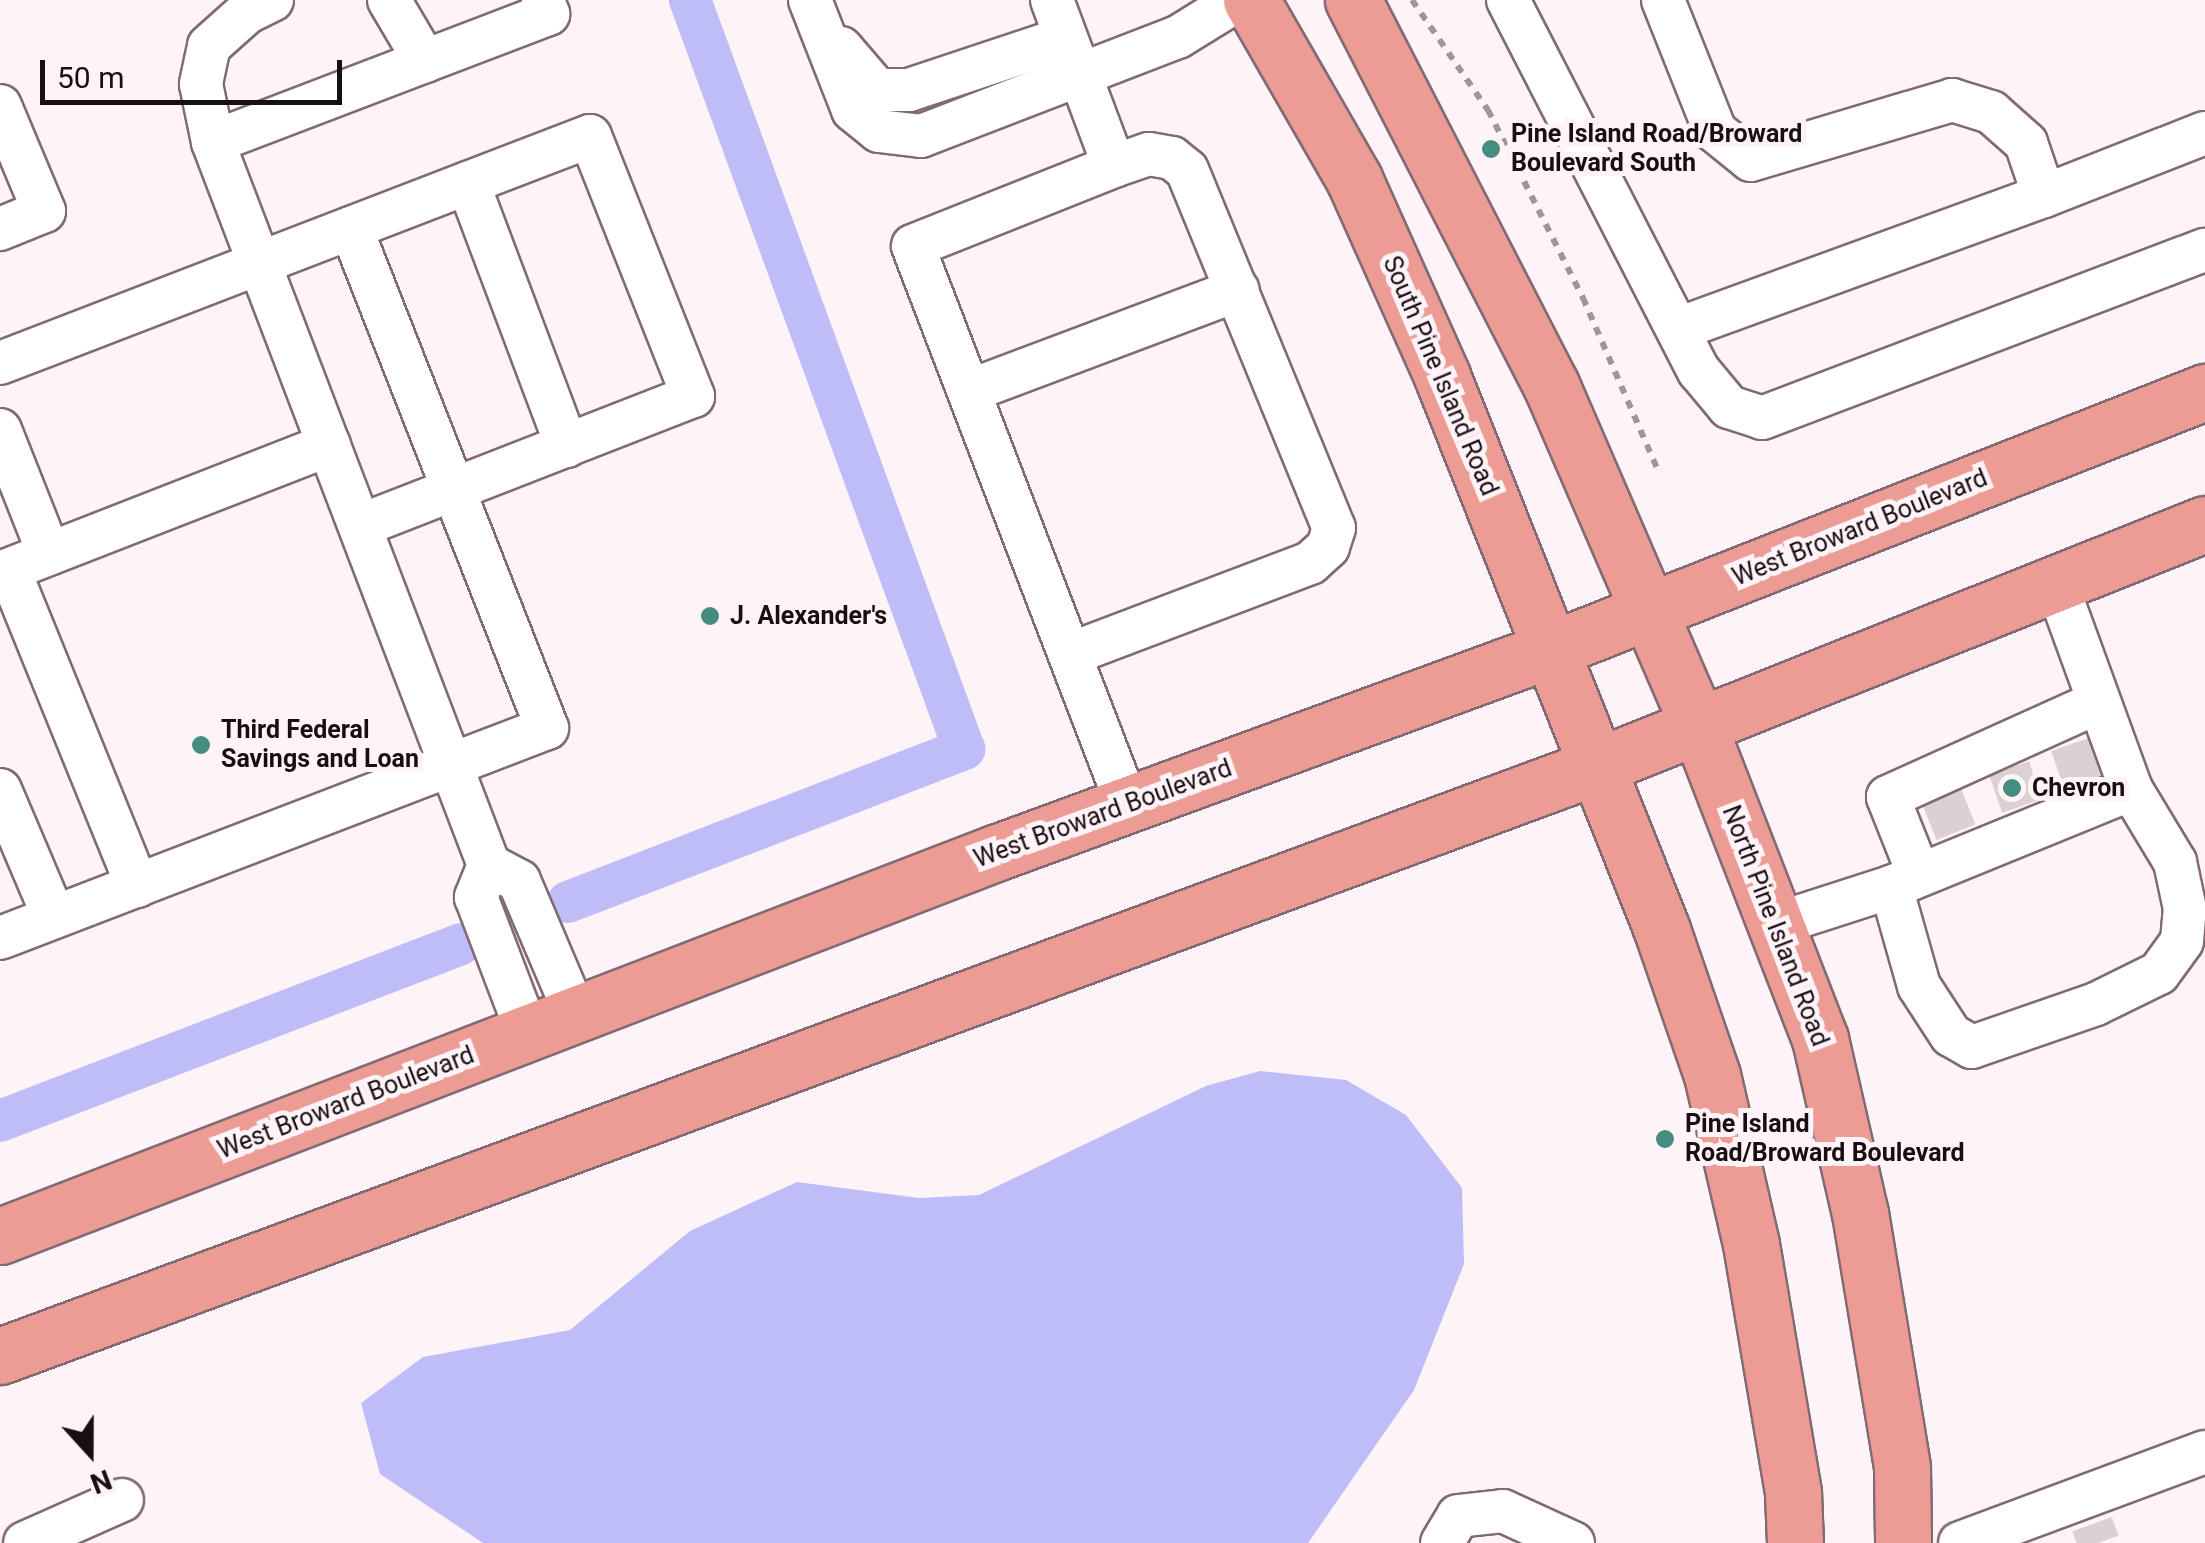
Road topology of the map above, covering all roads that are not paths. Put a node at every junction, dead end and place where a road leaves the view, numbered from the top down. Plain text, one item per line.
1 (272, 0) edge
2 (388, 0) edge
3 (543, 0) edge
4 (1238, 0) edge
5 (1251, 0) edge
6 (1353, 0) edge
7 (1508, 0) edge
8 (1663, 0) edge
9 (811, 3) edge
10 (1065, 37) edge
11 (425, 61) junction
12 (0, 106) edge
13 (2205, 133) edge
14 (213, 142) junction
15 (1114, 166) junction
16 (468, 183) junction
17 (2044, 196) junction
18 (351, 228) junction
19 (0, 229) edge
20 (2205, 250) edge
21 (259, 264) junction
22 (1238, 290) junction
23 (1678, 329) junction
24 (0, 363) edge
25 (969, 391) junction
26 (2205, 392) edge
27 (0, 430) edge
28 (329, 445) junction
29 (567, 446) junction
30 (454, 489) junction
31 (2205, 524) edge
32 (360, 526) junction
33 (49, 554) junction
34 (5, 572) edge
35 (2056, 583) junction
36 (1651, 610) junction
37 (1555, 648) junction
38 (1070, 654) junction
39 (1699, 727) junction
40 (2081, 750) junction
41 (451, 765) junction
42 (1600, 765) junction
43 (2015, 787) junction
44 (2132, 789) junction
45 (0, 790) edge
46 (1128, 804) junction
47 (1949, 815) junction
48 (1905, 881) junction
49 (137, 886) junction
50 (54, 917) junction
51 (1776, 924) junction
52 (0, 938) edge
53 (552, 1024) junction
54 (0, 1236) edge
55 (0, 1356) edge
56 (2205, 1452) edge
57 (122, 1500) dead end
58 (26, 1543) edge
59 (1442, 1543) edge
60 (1572, 1543) edge
61 (1795, 1543) edge
62 (1903, 1543) edge
63 (1960, 1543) edge

1 - 14 lane
2 - 11 lane
3 - 11 lane
4 - 10 lane
5 - 37 main road, South Pine Island Road
6 - 36 main road
7 - 23 lane
8 - 17 lane
9 - 10 lane
10 - 15 lane
11 - 14 lane
12 - 19 lane
13 - 17 lane
14 - 21 lane
15 - 22 lane
15 - 25 lane
16 - 18 lane
16 - 29 lane
16 - 29 lane
17 - 23 lane
18 - 21 lane
18 - 30 lane
20 - 23 lane
21 - 24 lane
21 - 28 lane
22 - 25 lane
22 - 38 lane
25 - 38 lane
26 - 36 main road, West Broward Boulevard
27 - 33 lane
28 - 32 lane
28 - 33 lane
29 - 30 lane
30 - 32 lane
30 - 41 lane
31 - 35 main road
32 - 41 lane
33 - 34 lane
34 - 49 lane
35 - 39 main road
35 - 40 lane
36 - 37 main road, West Broward Boulevard
36 - 39 main road
37 - 42 main road, South Pine Island Road
37 - 46 main road, West Broward Boulevard
38 - 46 lane
39 - 42 main road
39 - 51 main road, North Pine Island Road
40 - 43 lane
40 - 43 lane
40 - 44 lane
40 - 44 lane
41 - 49 lane
41 - 53 lane
42 - 55 main road
42 - 61 main road
43 - 47 lane
43 - 47 lane
44 - 48 lane
45 - 50 lane
46 - 53 main road, West Broward Boulevard
47 - 48 lane
47 - 48 lane
48 - 51 lane
49 - 50 lane
50 - 52 lane
51 - 62 main road, North Pine Island Road
53 - 54 main road, West Broward Boulevard
56 - 63 lane
57 - 58 lane
59 - 60 lane

